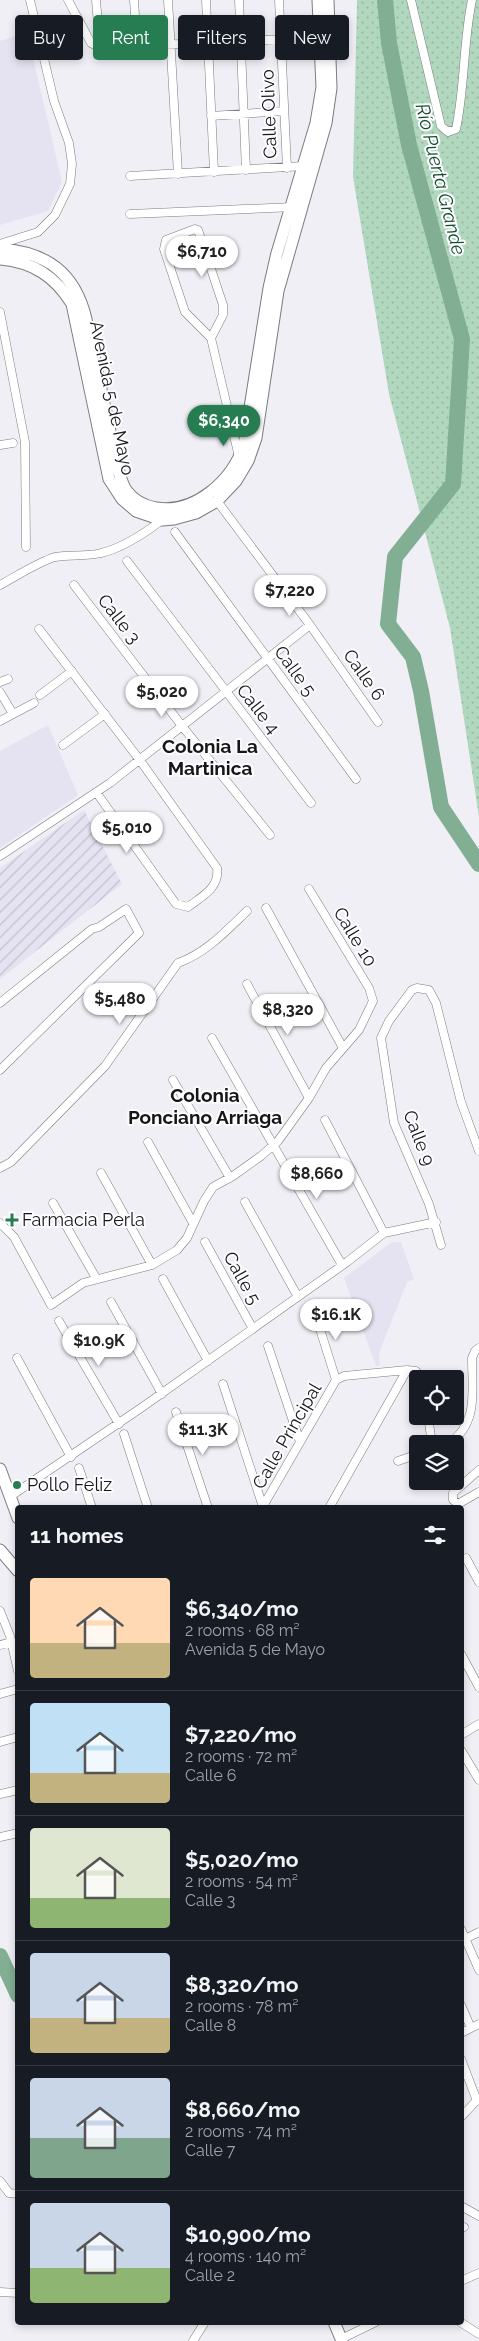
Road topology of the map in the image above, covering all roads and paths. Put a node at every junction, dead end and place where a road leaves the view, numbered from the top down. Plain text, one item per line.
1 (30, 0) edge
2 (68, 0) edge
3 (96, 0) edge
4 (134, 0) edge
5 (168, 0) edge
6 (206, 0) edge
7 (240, 0) edge
8 (279, 0) edge
9 (318, 0) edge
10 (328, 0) edge
11 (411, 0) edge
12 (472, 0) edge
13 (97, 15) edge
14 (135, 15) edge
15 (207, 15) edge
16 (241, 15) edge
17 (280, 15) edge
18 (321, 15) edge
19 (327, 15) edge
20 (93, 44) edge
21 (168, 46) edge
22 (172, 46) junction
23 (178, 46) edge
24 (210, 60) edge
25 (243, 60) edge
26 (283, 60) edge
27 (324, 60) edge
28 (328, 60) edge
29 (284, 111) junction
30 (244, 112) junction
31 (212, 116) junction
32 (304, 166) junction
33 (287, 168) junction
34 (246, 170) junction
35 (214, 172) junction
36 (178, 174) junction
37 (130, 176) dead end
38 (296, 207) junction
39 (130, 214) dead end
40 (0, 244) edge
41 (0, 249) edge
42 (0, 259) edge
43 (0, 312) edge
44 (211, 338) junction
45 (96, 391) junction
46 (13, 443) dead end
47 (0, 445) edge
48 (239, 457) junction
49 (217, 501) junction
50 (162, 520) junction
51 (175, 532) dead end
52 (26, 546) dead end
53 (127, 561) dead end
54 (0, 585) edge
55 (74, 585) dead end
56 (310, 625) junction
57 (40, 629) dead end
58 (267, 659) junction
59 (72, 671) junction
60 (8, 679) dead end
61 (0, 682) edge
62 (0, 692) edge
63 (226, 693) junction
64 (40, 695) dead end
65 (34, 703) dead end
66 (13, 714) junction
67 (105, 714) junction
68 (0, 721) edge
69 (378, 722) dead end
70 (182, 726) junction
71 (63, 745) dead end
72 (139, 759) junction
73 (356, 779) dead end
74 (96, 792) junction
75 (311, 803) dead end
76 (270, 835) dead end
77 (0, 856) edge
78 (308, 889) dead end
79 (266, 908) dead end
80 (247, 911) dead end
81 (247, 984) dead end
82 (0, 1003) edge
83 (212, 1038) dead end
84 (343, 1048) junction
85 (0, 1070) edge
86 (173, 1080) dead end
87 (309, 1098) junction
88 (325, 1120) dead end
89 (148, 1142) dead end
90 (273, 1146) junction
91 (479, 1151) edge
92 (11, 1162) junction
93 (0, 1164) edge
94 (0, 1168) edge
95 (101, 1173) dead end
96 (230, 1178) junction
97 (245, 1202) dead end
98 (53, 1203) dead end
99 (193, 1222) junction
100 (436, 1222) junction
101 (0, 1223) edge
102 (384, 1233) junction
103 (205, 1242) dead end
104 (441, 1245) dead end
105 (152, 1265) junction
106 (342, 1266) junction
107 (96, 1278) junction
108 (163, 1279) dead end
109 (298, 1296) junction
110 (111, 1302) dead end
111 (314, 1310) dead end
112 (59, 1321) dead end
113 (253, 1329) junction
114 (268, 1346) dead end
115 (479, 1348) edge
116 (17, 1358) dead end
117 (208, 1361) junction
118 (407, 1370) joint
119 (336, 1380) junction
120 (223, 1384) dead end
121 (162, 1394) junction
122 (176, 1412) dead end
123 (119, 1424) junction
124 (124, 1434) dead end
125 (461, 1435) edge
126 (300, 1442) junction
127 (409, 1457) edge
128 (70, 1458) junction
129 (398, 1461) dead end
130 (79, 1468) dead end
131 (0, 1469) edge
132 (479, 1470) edge
133 (479, 1492) edge
134 (11, 1496) junction
135 (91, 1505) edge
136 (147, 1505) edge
137 (207, 1505) edge
138 (262, 1505) edge
139 (264, 1505) edge
140 (331, 1505) edge
141 (15, 1509) edge
142 (0, 1550) edge
143 (466, 1558) dead end
144 (15, 1568) edge
145 (479, 1582) edge
146 (0, 1611) edge
147 (12, 1642) junction
148 (0, 1646) edge
149 (15, 1656) edge
150 (464, 1659) edge
151 (479, 1686) edge
152 (15, 1690) edge
153 (0, 1694) edge
154 (479, 1724) edge
155 (464, 1733) edge
156 (15, 1738) edge
157 (0, 1742) edge
158 (464, 1755) edge
159 (479, 1780) edge
160 (15, 1791) edge
161 (0, 1794) edge
162 (15, 1834) edge
163 (0, 1837) edge
164 (479, 1932) edge
165 (464, 1935) edge
166 (466, 1939) junction
167 (479, 1970) edge
168 (464, 2012) edge
169 (479, 2024) edge
170 (471, 2028) junction
171 (464, 2032) edge
172 (464, 2066) edge
173 (478, 2100) edge
174 (464, 2114) edge
175 (0, 2181) edge
176 (15, 2194) edge
177 (464, 2208) edge
178 (479, 2216) edge
179 (479, 2273) edge
180 (464, 2280) edge
181 (0, 2292) edge
182 (15, 2293) edge
183 (203, 2325) edge
184 (335, 2325) edge
185 (370, 2325) edge
186 (464, 2325) edge
187 (479, 2334) edge
188 (341, 2340) edge
189 (194, 2341) edge

1 - 40 street
2 - 20 street
3 - 13 street
4 - 14 street
5 - 22 street
6 - 15 street
7 - 16 street
8 - 17 street, Calle Olivo
9 - 18 main road, Avenida 5 de Mayo
10 - 19 main road, Avenida 5 de Mayo
11 - 12 street
21 - 22 street
22 - 23 street
22 - 36 street
24 - 31 street
25 - 30 street
26 - 29 street, Calle Olivo
27 - 32 main road, Avenida 5 de Mayo
28 - 38 main road, Avenida 5 de Mayo
29 - 30 street
29 - 33 street, Calle Olivo
30 - 31 street
30 - 34 street
31 - 35 street
32 - 33 street
32 - 38 main road, Avenida 5 de Mayo
33 - 34 street
34 - 35 street
35 - 36 street
36 - 37 street
38 - 39 street
38 - 48 main road, Avenida 5 de Mayo
38 - 49 main road, Avenida 5 de Mayo
41 - 45 main road, Avenida 5 de Mayo
42 - 45 main road, Avenida 5 de Mayo
43 - 52 street
44 - 44 street
44 - 48 street
45 - 48 main road, Avenida 5 de Mayo
45 - 50 main road, Avenida 5 de Mayo
46 - 47 street
49 - 50 main road, Avenida 5 de Mayo
49 - 56 street, Calle 6
50 - 54 street
51 - 58 street, Calle 5
53 - 63 street, Calle 4
55 - 70 street, Calle 3
56 - 58 street
56 - 69 street, Calle 6
57 - 59 street
58 - 63 street
58 - 73 street, Calle 5
59 - 64 street
59 - 67 street
60 - 61 street
62 - 66 street
63 - 70 street
63 - 75 street, Calle 4
65 - 66 street
66 - 68 street
67 - 71 street
67 - 72 street
70 - 72 street
70 - 76 street, Calle 3
72 - 74 street
72 - 74 street
74 - 77 street
78 - 84 street, Calle 10
79 - 84 street
80 - 92 street
81 - 87 street
82 - 85 street
83 - 90 street
84 - 87 street
86 - 96 street
87 - 90 street
88 - 102 street
89 - 99 street
90 - 96 street
90 - 106 street
91 - 100 street, Calle 9
92 - 93 street
92 - 94 street
95 - 105 street
96 - 99 street
97 - 109 street
98 - 107 street
99 - 105 street
100 - 102 street
100 - 104 street, Calle 9
101 - 107 street
102 - 106 street
103 - 113 street, Calle 5
105 - 107 street
106 - 109 street
108 - 117 street
109 - 113 street
110 - 121 street
111 - 119 street
112 - 123 street
113 - 117 street
114 - 126 street
115 - 125 street
116 - 128 street
117 - 121 street
118 - 119 street, Calle Principal
118 - 140 street
119 - 126 street, Calle Principal
120 - 138 street
121 - 123 street
122 - 137 street
123 - 128 street
124 - 136 street
126 - 139 street, Calle Principal
127 - 129 street
128 - 134 street
130 - 135 street
131 - 134 main road
132 - 133 street
134 - 141 main road
142 - 144 main road
143 - 145 street
146 - 147 street
147 - 148 street
147 - 149 street
150 - 151 street
152 - 153 street
154 - 155 street
156 - 157 street
158 - 159 street
160 - 161 street
162 - 163 street
164 - 166 street
165 - 166 street
166 - 167 street
168 - 170 street
169 - 170 street
170 - 171 street
172 - 173 street
173 - 174 street
175 - 176 street
177 - 178 street
179 - 180 street
181 - 182 street
183 - 189 street
184 - 188 main road
185 - 188 street
186 - 187 street

